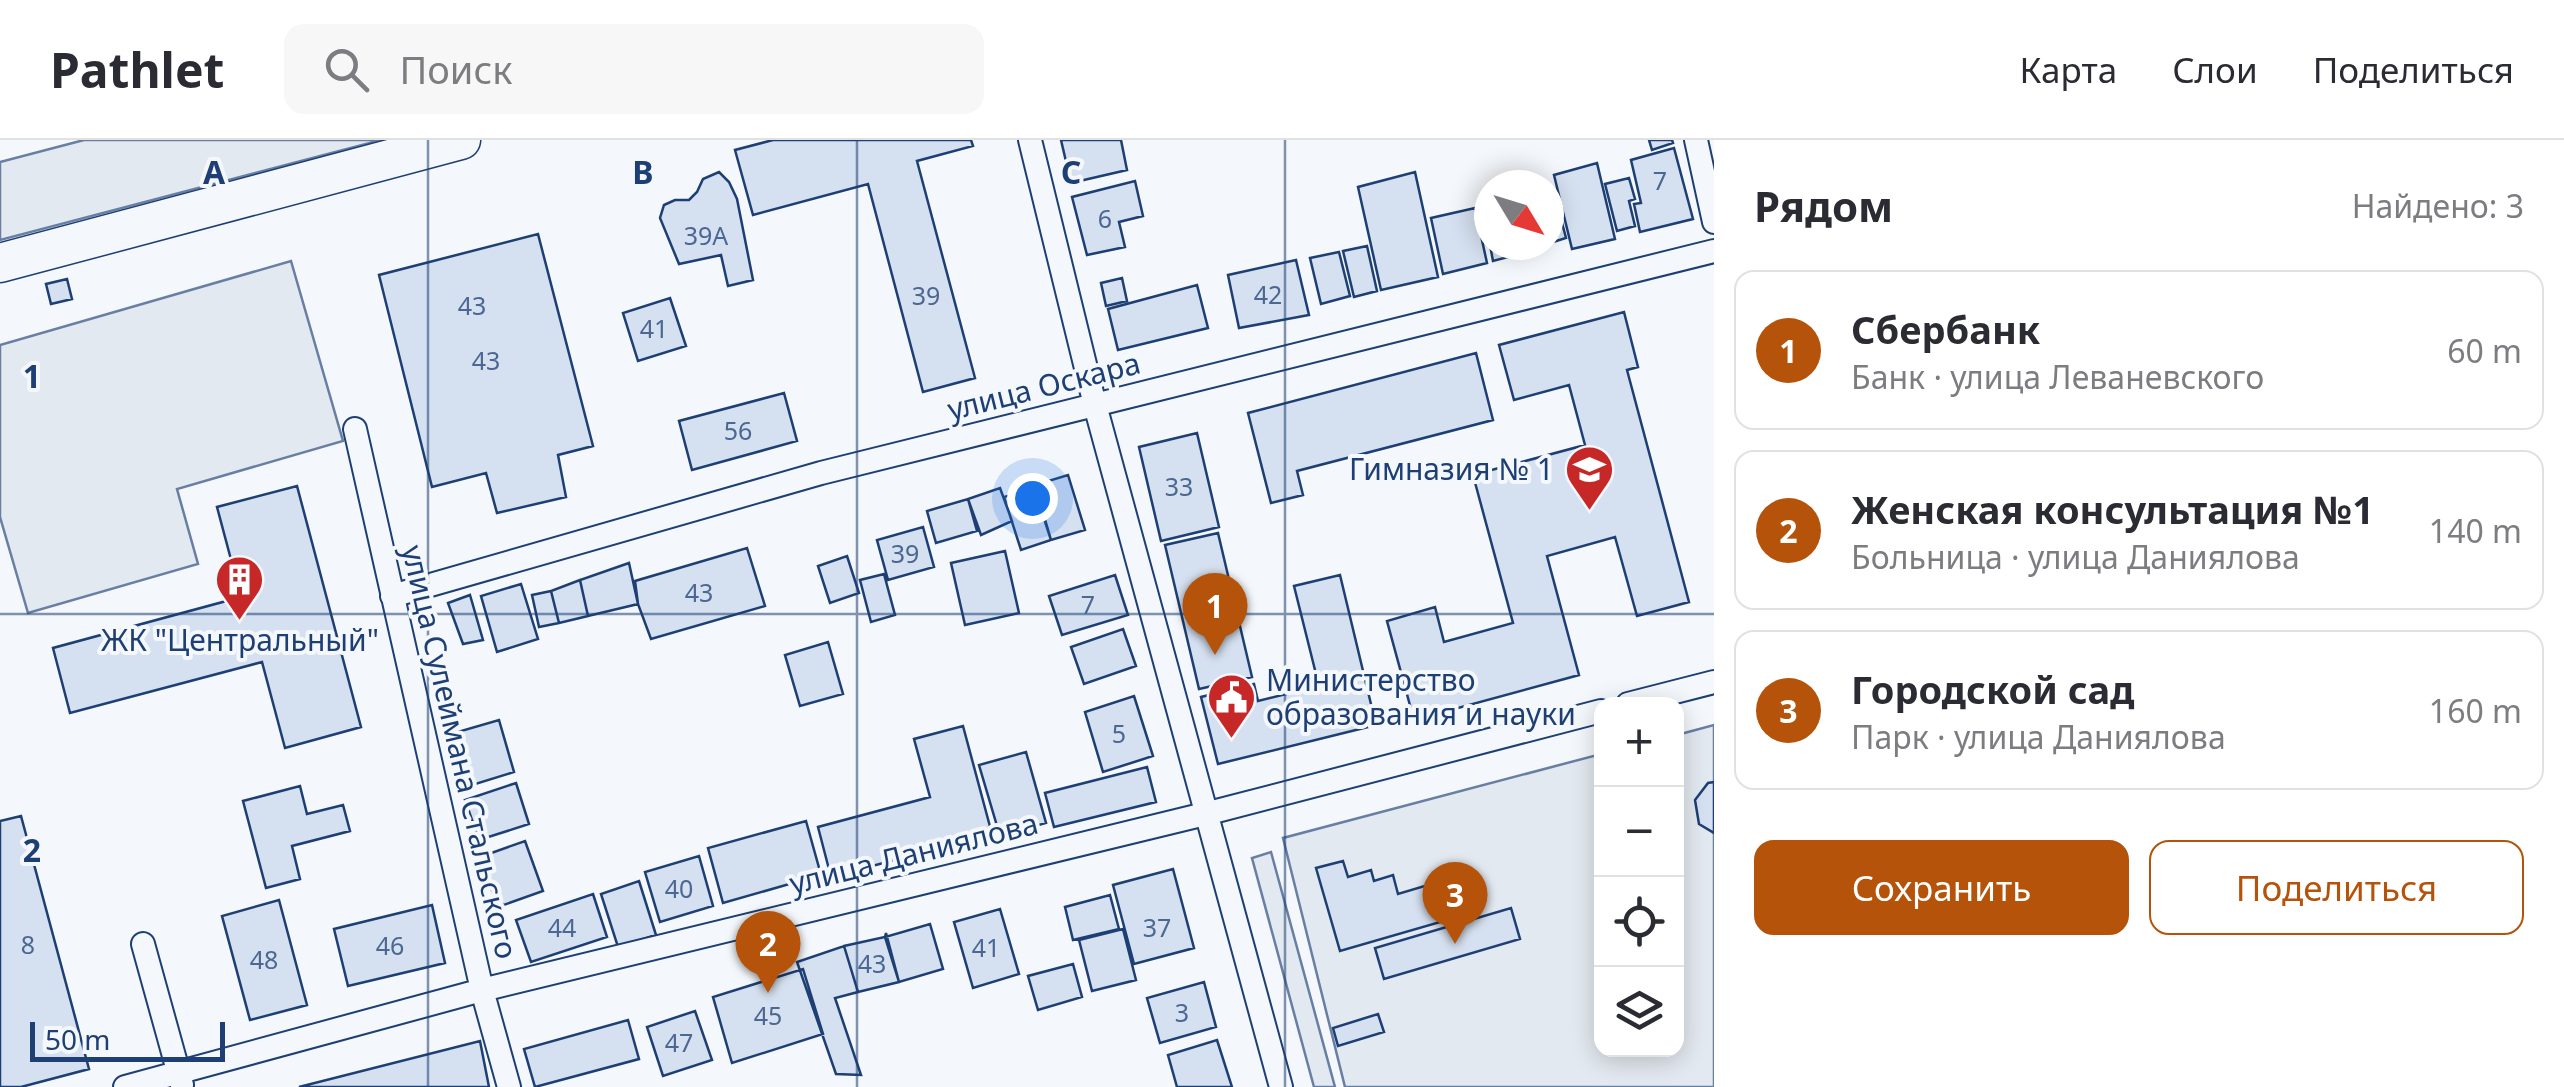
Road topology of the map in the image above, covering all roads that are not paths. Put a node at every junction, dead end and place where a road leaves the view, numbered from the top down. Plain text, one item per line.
1 (461, 140) edge
2 (1030, 140) edge
3 (1696, 140) edge
4 (1714, 222) edge
5 (1714, 250) edge
6 (0, 263) edge
7 (1096, 406) junction
8 (356, 429) dead end
9 (392, 596) junction
10 (1714, 682) edge
11 (1655, 697) edge
12 (1594, 713) edge
13 (1205, 814) junction
14 (143, 944) dead end
15 (482, 990) junction
16 (180, 1080) edge
17 (125, 1087) edge
18 (509, 1087) edge
19 (1281, 1087) edge

1 - 6 main road
2 - 7 street
3 - 4 street
5 - 7 street, улица Оскара
7 - 9 street, улица Оскара
7 - 13 street
8 - 9 street, улица Сулеймана Стальского
9 - 15 street, улица Сулеймана Стальского
10 - 11 street
12 - 13 street, улица Даниялова
13 - 15 street, улица Даниялова
13 - 19 street
14 - 16 street
15 - 16 street, улица Даниялова
15 - 18 street, улица Сулеймана Стальского
16 - 17 street, улица Даниялова

